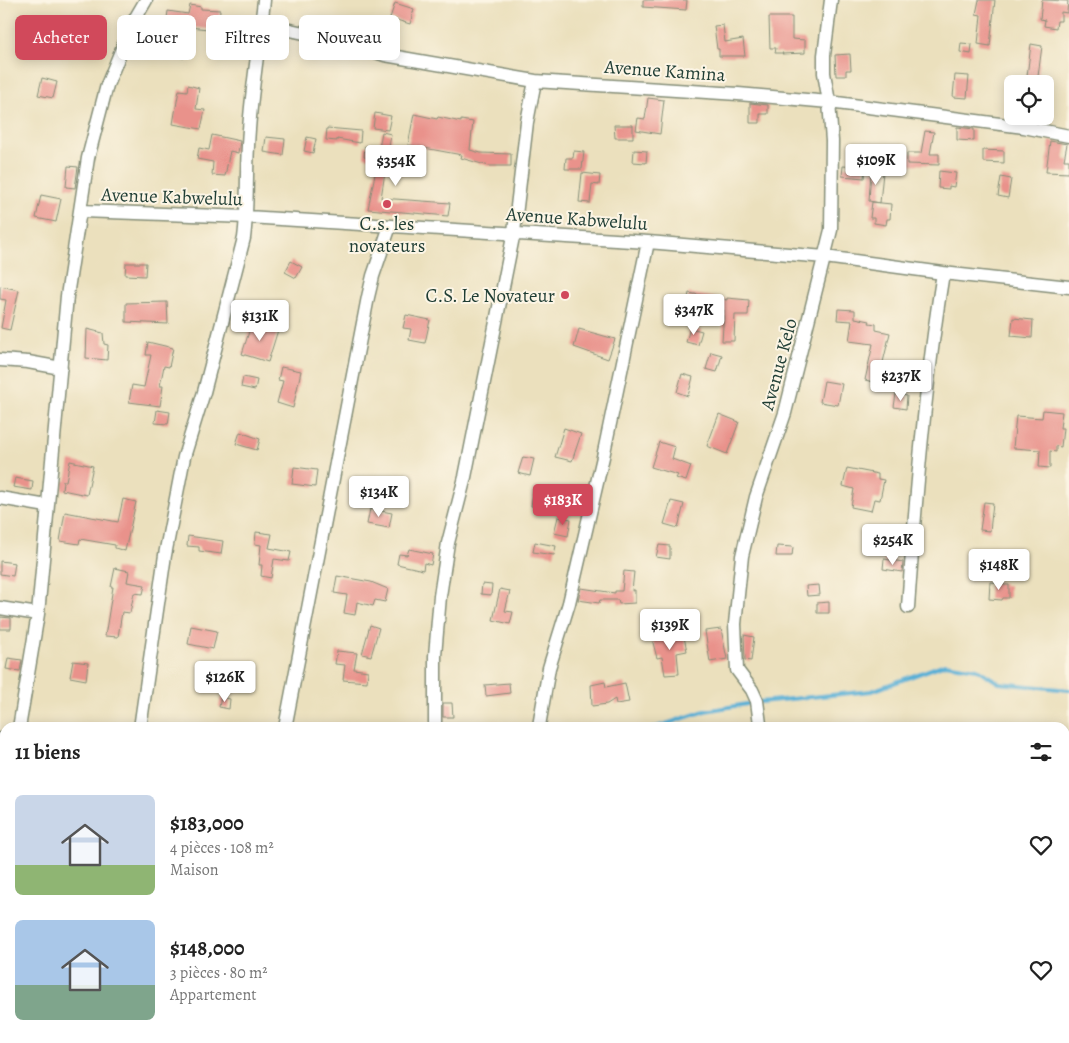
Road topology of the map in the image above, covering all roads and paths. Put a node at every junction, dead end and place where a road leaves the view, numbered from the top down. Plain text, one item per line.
1 (146, 0) edge
2 (264, 0) edge
3 (832, 0) edge
4 (263, 15) edge
5 (289, 30) edge
6 (257, 60) edge
7 (534, 82) junction
8 (829, 102) junction
9 (1069, 136) edge
10 (81, 210) junction
11 (247, 217) junction
12 (390, 226) junction
13 (514, 232) junction
14 (648, 242) junction
15 (825, 258) junction
16 (943, 273) junction
17 (1069, 287) edge
18 (0, 360) edge
19 (61, 368) junction
20 (0, 498) edge
21 (47, 506) junction
22 (908, 607) dead end
23 (0, 608) edge
24 (38, 614) junction
25 (20, 722) edge
26 (141, 722) edge
27 (286, 722) edge
28 (435, 722) edge
29 (540, 722) edge
30 (761, 722) edge

1 - 10 street
2 - 4 street
3 - 8 street, Avenue Kelo
5 - 7 street, Avenue Kamina
6 - 11 street
7 - 8 street, Avenue Kamina
7 - 13 street
8 - 9 street, Avenue Kamina
8 - 15 street, Avenue Kelo
10 - 11 street, Avenue Kabwelulu
10 - 19 street
11 - 12 street, Avenue Kabwelulu
11 - 26 street
12 - 13 street, Avenue Kabwelulu
12 - 27 street
13 - 14 street, Avenue Kabwelulu
13 - 28 street
14 - 15 street, Avenue Kabwelulu
14 - 29 street
15 - 16 street, Avenue Kabwelulu
15 - 30 street, Avenue Kelo
16 - 17 street, Avenue Kabwelulu
16 - 22 street
18 - 19 street
19 - 21 street
20 - 21 street
21 - 24 street
23 - 24 street
24 - 25 street

